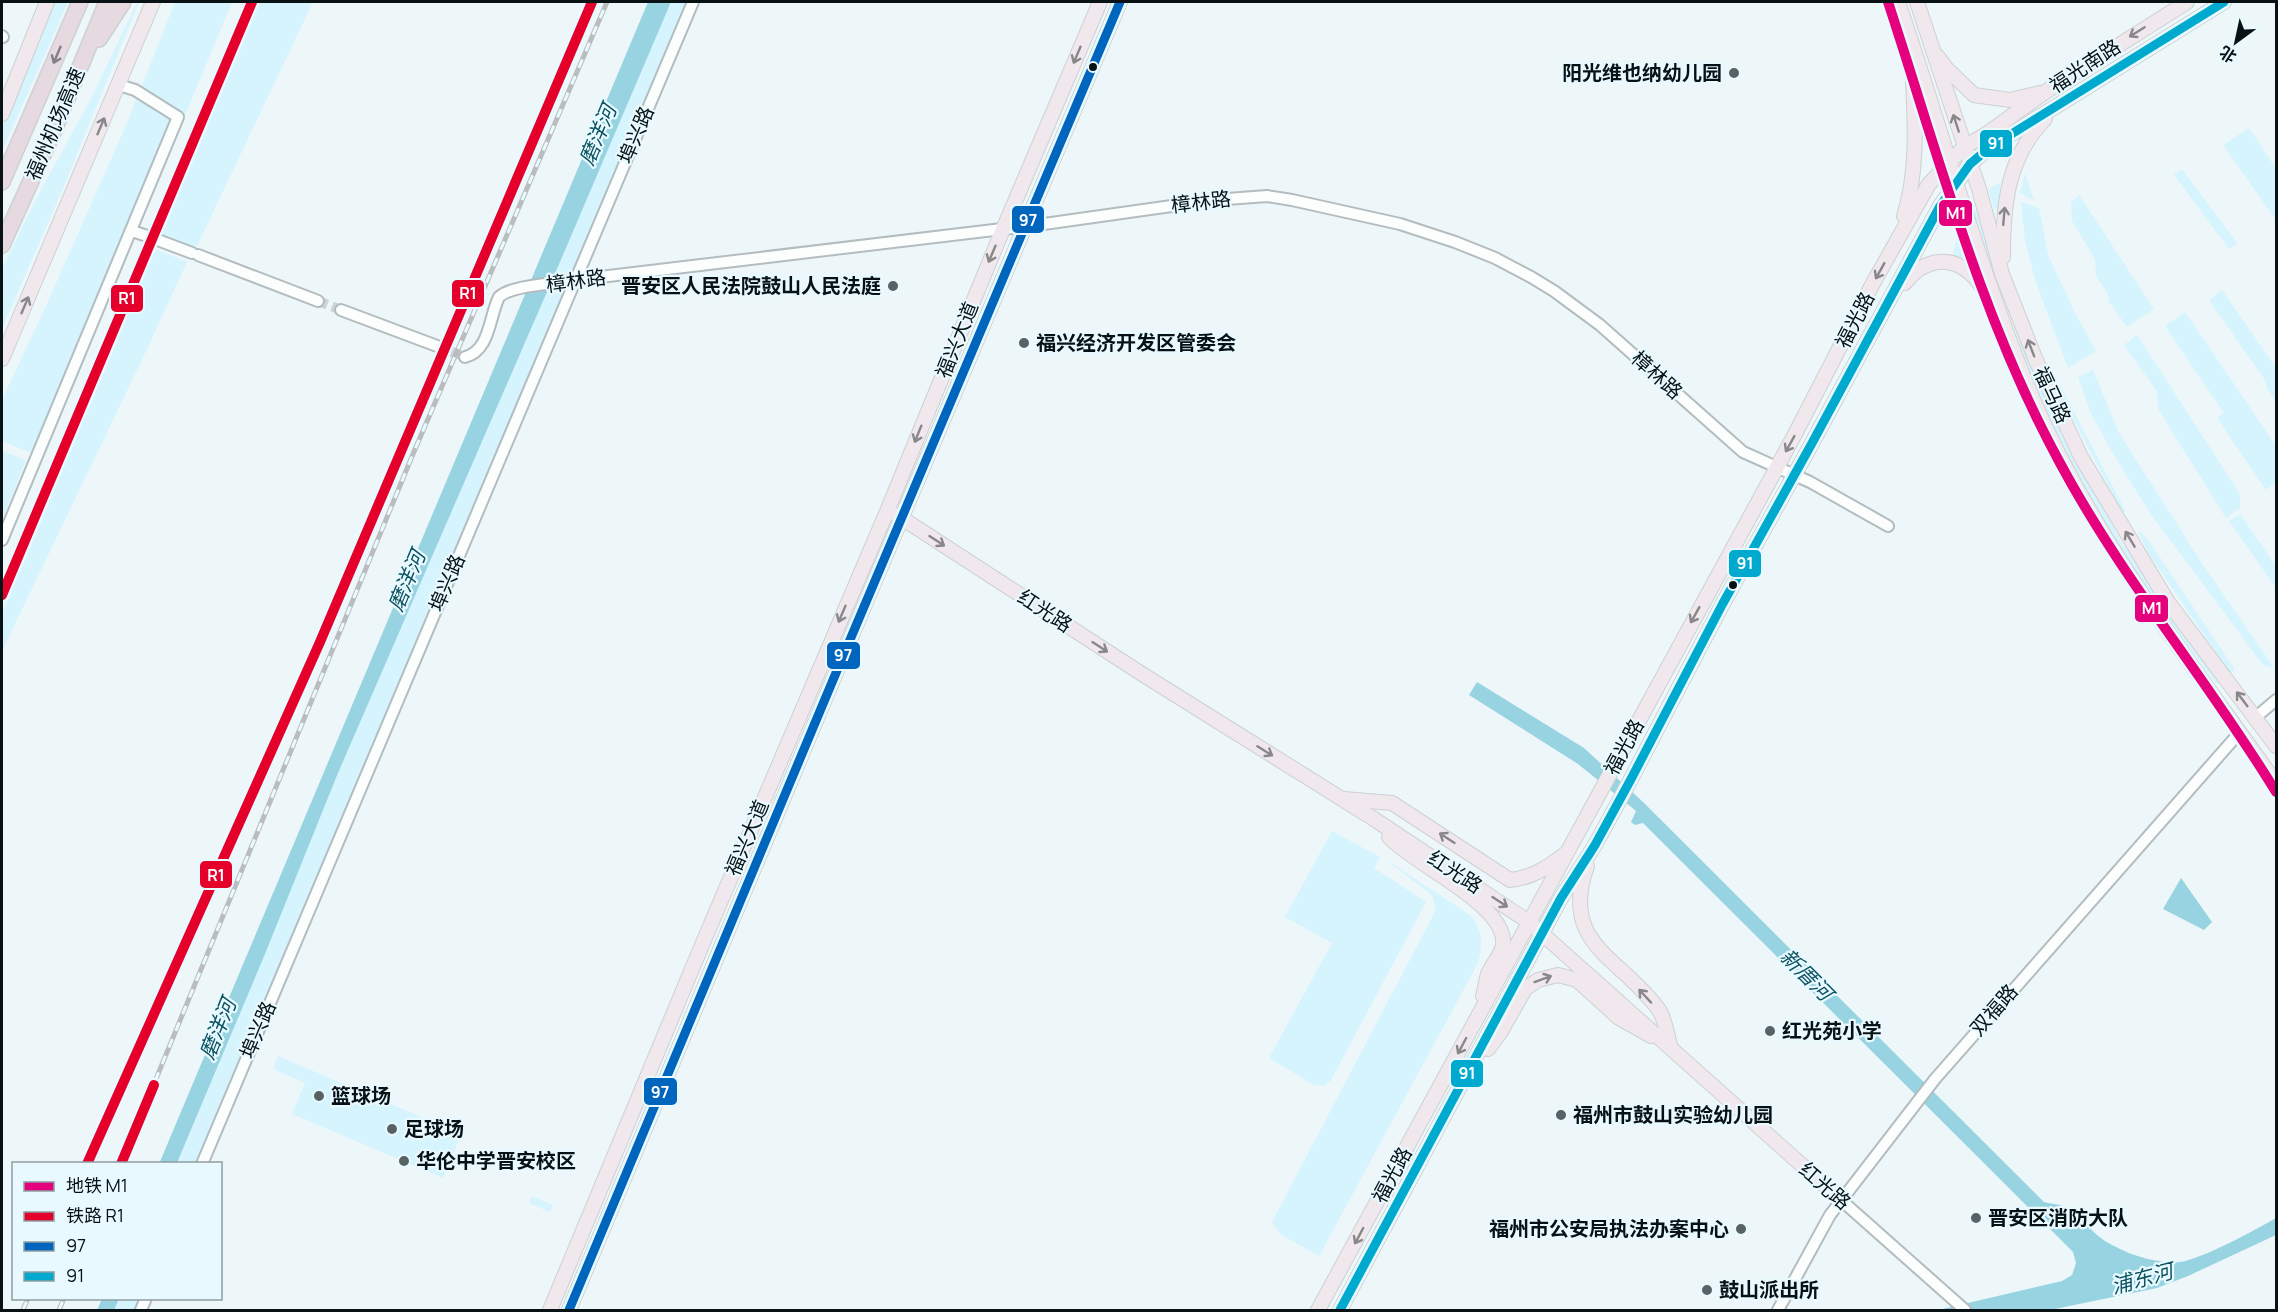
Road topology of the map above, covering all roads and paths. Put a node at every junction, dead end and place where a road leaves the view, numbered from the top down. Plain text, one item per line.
1 (47, 2) edge
2 (80, 2) edge
3 (107, 2) edge
4 (123, 2) edge
5 (153, 2) edge
6 (693, 2) edge
7 (1100, 2) edge
8 (1120, 2) edge
9 (1898, 2) edge
10 (1917, 2) edge
11 (2187, 2) edge
12 (2224, 2) edge
13 (1911, 42) junction
14 (1932, 50) junction
15 (78, 72) junction
16 (119, 85) junction
17 (2044, 92) junction
18 (2060, 104) junction
19 (2, 114) edge
20 (1987, 142) junction
21 (1964, 147) junction
22 (1949, 162) junction
23 (1971, 164) junction
24 (2, 182) edge
25 (1956, 182) junction
26 (1025, 226) junction
27 (1004, 228) junction
28 (132, 231) junction
29 (1896, 241) junction
30 (2, 245) edge
31 (2002, 274) junction
32 (574, 280) junction
33 (318, 301) tunnel mouth
34 (341, 310) tunnel mouth
35 (1883, 311) junction
36 (2000, 313) junction
37 (437, 346) tunnel mouth
38 (465, 357) dead end
39 (2, 359) edge
40 (1777, 468) junction
41 (1794, 476) junction
42 (888, 509) junction
43 (903, 518) junction
44 (1888, 526) dead end
45 (2, 540) edge
46 (2277, 700) edge
47 (2256, 717) junction
48 (2240, 732) junction
49 (2277, 746) edge
50 (2277, 783) edge
51 (1343, 799) junction
52 (1374, 819) junction
53 (1595, 845) junction
54 (1569, 850) junction
55 (1529, 922) junction
56 (1543, 933) junction
57 (1480, 1013) junction
58 (1671, 1047) junction
59 (1469, 1071) junction
60 (203, 1162) edge
61 (1841, 1200) junction
62 (550, 1311) edge
63 (569, 1311) edge
64 (1318, 1311) edge
65 (1340, 1311) edge
66 (1778, 1311) edge
67 (1965, 1311) edge

1 - 19 main road
2 -> 24 highway, 福州机场高速
3 - 15 highway, 福州机场高速
4 - 15 highway
5 - 16 main road
6 - 32 street, 埠兴路
7 -> 27 main road, 福兴大道
8 - 26 main road, 福兴大道
9 - 13 main road, 福马路
10 - 14 main road, 福马路
11 -> 17 main road, 福光南路
12 - 18 main road, 福光南路
13 - 22 main road, 福马路
13 - 29 main road
14 - 17 main road
21 -> 14 main road, 福马路
15 - 30 highway, 福州机场高速
16 - 28 street
39 -> 16 main road
17 - 20 main road, 福光南路
18 - 20 main road, 福光南路
31 -> 18 main road
20 - 21 main road, 福光路
20 - 23 main road, 福光路
21 - 22 main road, 福光路
21 - 23 main road, 福马路
22 - 25 main road, 福马路
22 - 29 main road, 福光路
23 - 25 main road, 福光路
23 - 31 main road, 福马路
25 - 35 main road, 福光路
25 - 36 main road, 福马路
26 - 27 street, 樟林路
26 - 40 street, 樟林路
26 - 43 main road, 福兴大道
27 - 32 street, 樟林路
27 -> 42 main road, 福兴大道
28 - 33 street
28 - 45 street
29 -> 40 main road, 福光路
47 -> 31 main road, 福马路
32 - 38 street, 樟林路
32 - 60 street, 埠兴路
34 - 37 street
35 - 36 main road
35 - 41 main road, 福光路
36 - 48 main road, 福马路
40 - 41 street, 樟林路
40 -> 54 main road, 福光路
41 - 44 street, 樟林路
41 - 53 main road, 福光路
42 - 43 main road, 红光路
42 -> 62 main road, 福兴大道
43 -> 51 main road, 红光路
43 - 63 main road, 福兴大道
46 - 47 street
47 - 49 main road, 福马路
48 - 50 main road, 福马路
48 - 61 street, 双福路
51 - 52 main road, 红光路
54 -> 51 main road
52 -> 55 main road, 红光路
52 - 57 main road
53 - 56 main road, 福光路
58 -> 53 main road
54 - 55 main road, 福光路
55 - 56 main road, 红光路
55 - 57 main road, 福光路
56 - 58 main road, 红光路
56 - 59 main road, 福光路
57 -> 64 main road, 福光路
59 -> 58 main road
58 - 61 main road, 红光路
59 - 65 main road, 福光路
61 - 66 street, 双福路
61 - 67 street, 红光路

